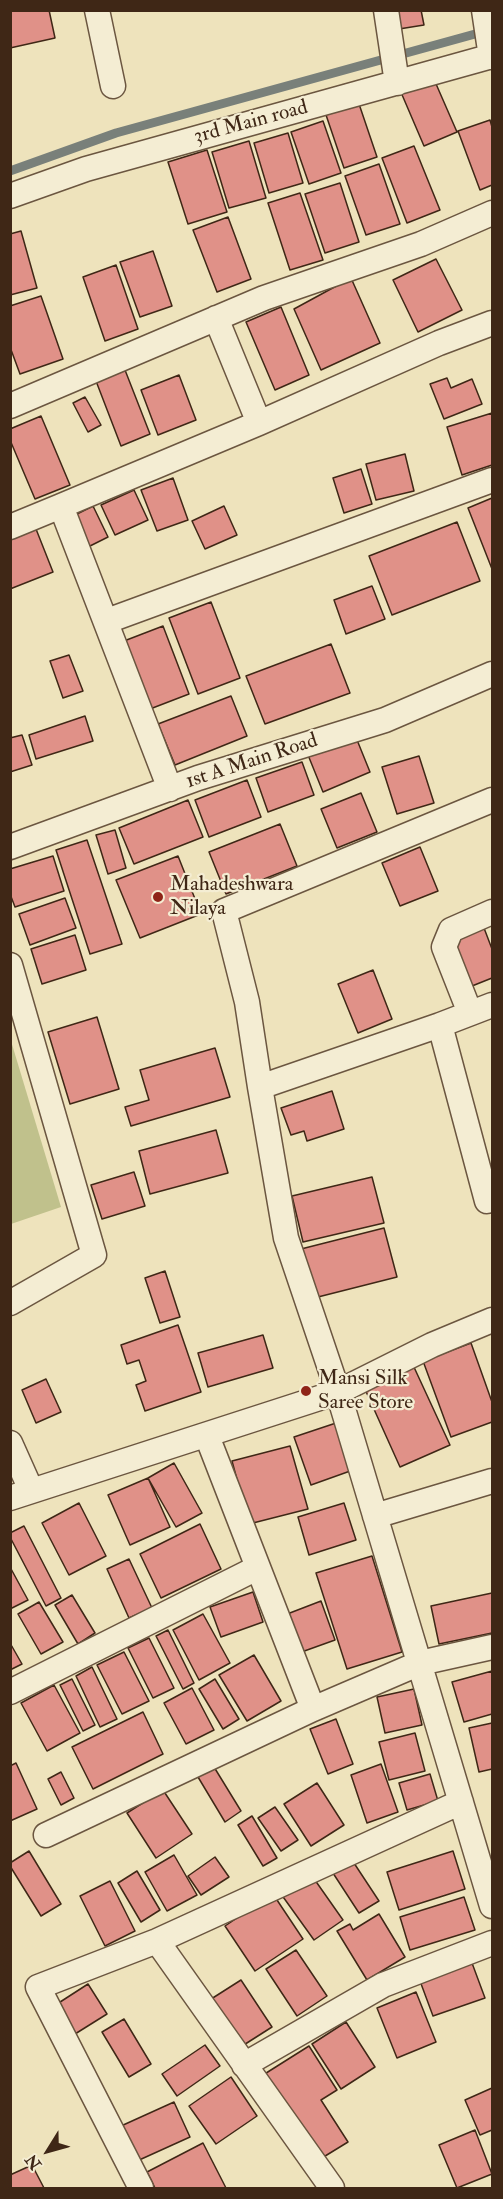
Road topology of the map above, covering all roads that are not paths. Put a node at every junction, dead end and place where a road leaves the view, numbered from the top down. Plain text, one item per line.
1 (98, 10) edge
2 (386, 10) edge
3 (484, 10) edge
4 (492, 56) edge
5 (397, 83) junction
6 (113, 86) dead end
7 (10, 195) edge
8 (492, 213) edge
9 (216, 318) junction
10 (492, 323) edge
11 (10, 406) edge
12 (259, 423) junction
13 (492, 480) edge
14 (61, 506) junction
15 (10, 527) edge
16 (107, 621) junction
17 (492, 674) edge
18 (170, 789) junction
19 (492, 800) edge
20 (10, 847) edge
21 (492, 912) edge
22 (10, 965) edge
23 (481, 1009) edge
24 (440, 1025) junction
25 (260, 1087) junction
26 (491, 1205) edge
27 (10, 1303) edge
28 (492, 1320) edge
29 (338, 1392) junction
30 (207, 1436) junction
31 (10, 1443) edge
32 (492, 1481) edge
33 (21, 1494) edge
34 (375, 1516) junction
35 (257, 1568) junction
36 (492, 1647) edge
37 (420, 1664) junction
38 (10, 1692) edge
39 (313, 1709) junction
40 (461, 1802) junction
41 (46, 1836) dead end
42 (492, 1906) edge
43 (157, 1941) junction
44 (492, 1943) edge
45 (244, 2065) junction
46 (141, 2188) edge
47 (332, 2188) edge

1 - 6 street
2 - 5 street
3 - 4 street
4 - 5 street, 3rd Main road
5 - 7 street, 3rd Main road
8 - 9 street
9 - 11 street
9 - 12 street
10 - 12 street
12 - 14 street
13 - 16 street
14 - 15 street
14 - 16 street
16 - 18 street
17 - 18 street, 1st A Main Road
18 - 20 street, 1st A Main Road
19 - 25 street
21 - 23 street
22 - 27 street
23 - 24 street
24 - 25 street
24 - 26 street
25 - 29 street
28 - 29 street
29 - 30 street
29 - 34 street
30 - 33 street
30 - 35 street
31 - 33 street
32 - 34 street
34 - 37 street
35 - 38 street
35 - 39 street
36 - 37 street
37 - 39 street
37 - 40 street
39 - 41 street
40 - 42 street
40 - 43 street
43 - 45 street
43 - 46 street
44 - 45 street
45 - 47 street

